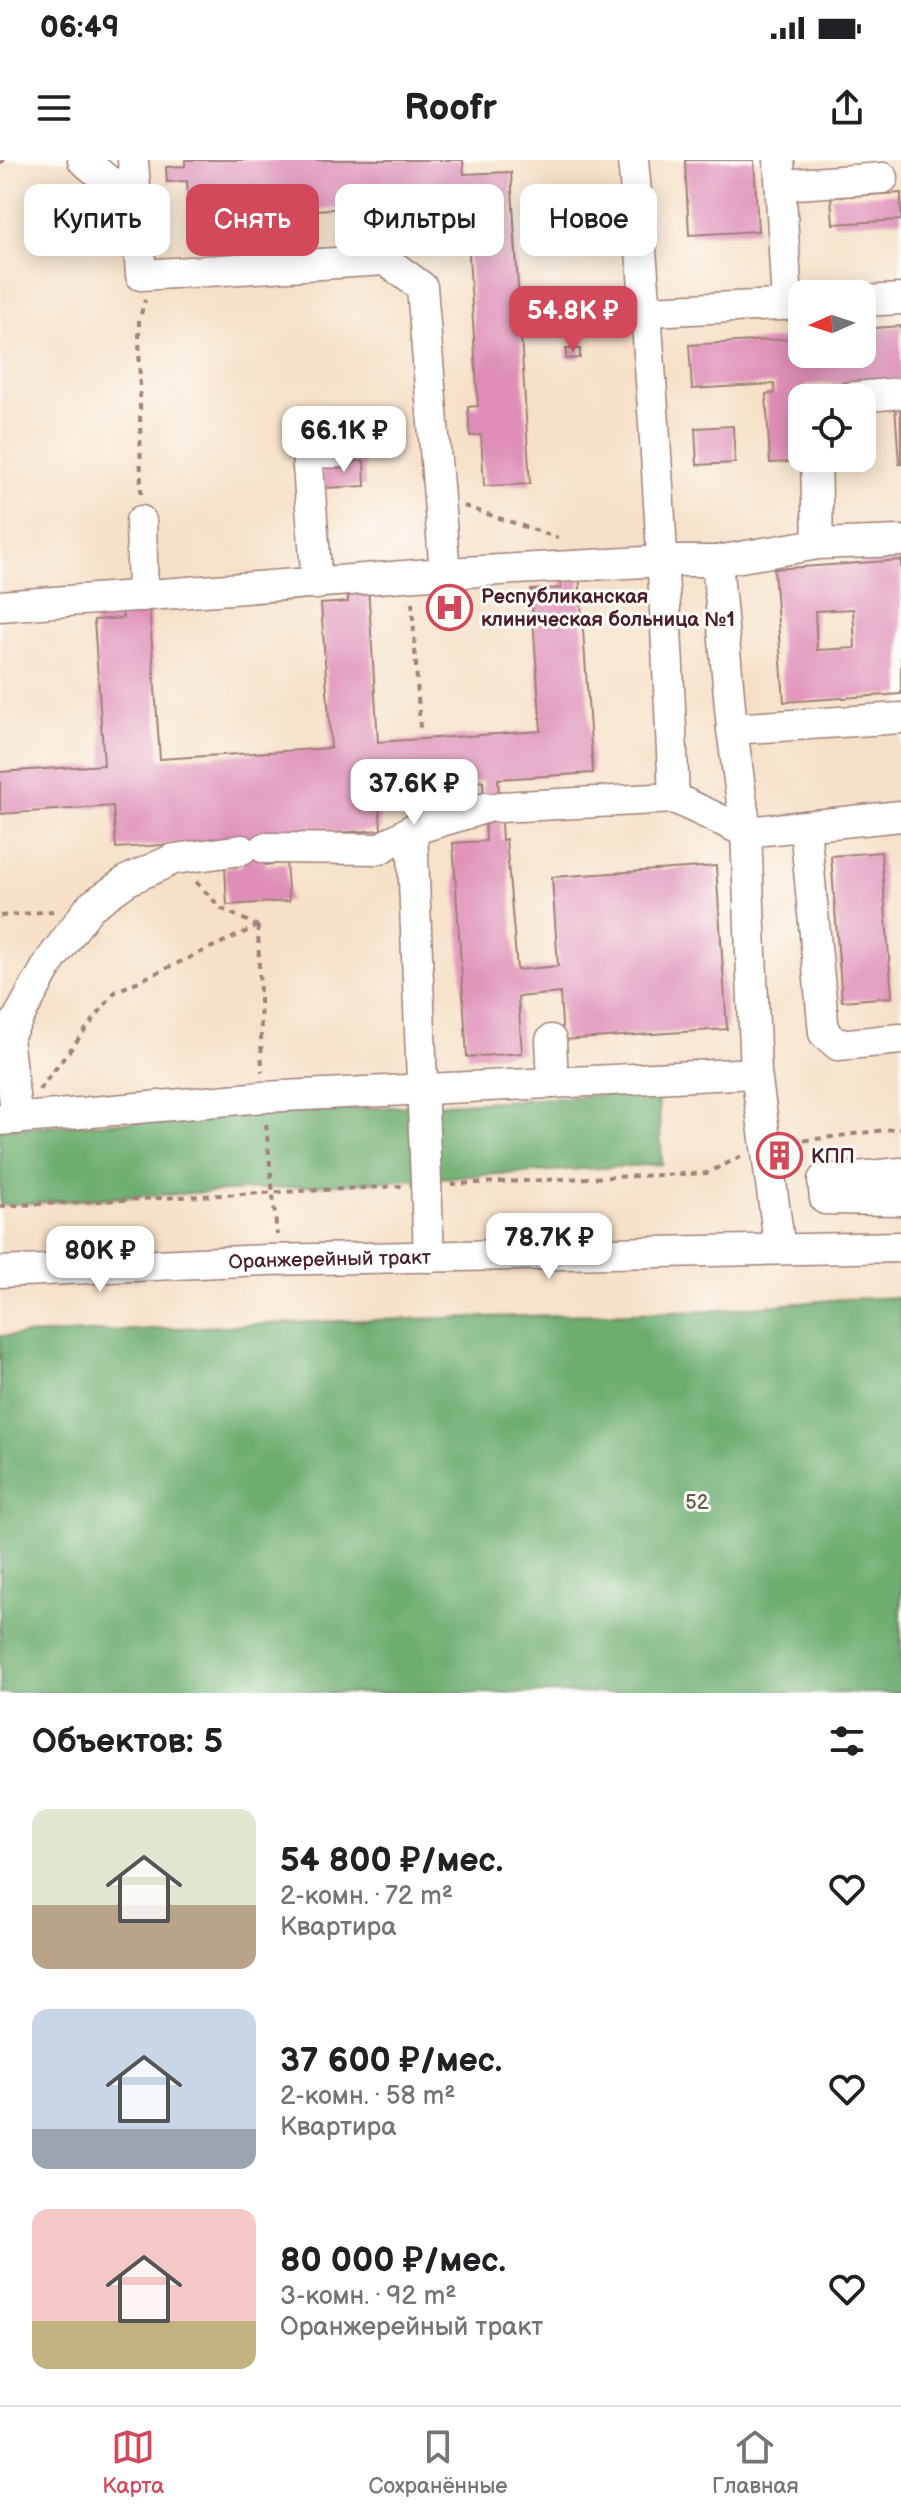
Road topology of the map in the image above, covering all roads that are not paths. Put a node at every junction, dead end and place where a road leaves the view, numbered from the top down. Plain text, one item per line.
1 (83, 160) edge
2 (133, 160) edge
3 (633, 160) edge
4 (780, 172) edge
5 (883, 178) dead end
6 (112, 184) edge
7 (134, 184) edge
8 (139, 256) edge
9 (792, 280) edge
10 (901, 299) edge
11 (876, 300) edge
12 (788, 304) edge
13 (647, 311) junction
14 (901, 393) edge
15 (876, 395) edge
16 (343, 452) dead end
17 (816, 472) edge
18 (141, 521) road end
19 (901, 541) edge
20 (818, 544) junction
21 (663, 561) junction
22 (717, 561) junction
23 (445, 573) junction
24 (317, 584) junction
25 (143, 596) junction
26 (0, 606) edge
27 (901, 718) edge
28 (732, 729) junction
29 (674, 798) junction
30 (901, 816) edge
31 (805, 826) junction
32 (412, 830) junction
33 (746, 832) junction
34 (4, 1032) edge
35 (901, 1039) edge
36 (551, 1040) dead end
37 (756, 1073) junction
38 (553, 1083) junction
39 (423, 1091) junction
40 (8, 1120) edge
41 (901, 1173) edge
42 (901, 1200) edge
43 (901, 1247) edge
44 (780, 1249) junction
45 (429, 1257) junction
46 (0, 1272) edge

1 - 6 street
2 - 7 street
3 - 13 street
4 - 5 street
4 - 9 street
8 - 23 street
10 - 11 street
12 - 13 street
13 - 21 street
14 - 15 street
16 - 24 street
17 - 20 street
18 - 25 street
19 - 20 street
20 - 22 street
21 - 22 street
21 - 23 street
21 - 29 street
22 - 28 street
23 - 24 street
24 - 25 street
25 - 26 street
27 - 28 street
28 - 33 street
29 - 32 street
29 - 33 street
30 - 31 street
31 - 33 street
31 - 35 street
32 - 34 street
32 - 39 street
33 - 37 street
34 - 40 street
36 - 38 street
37 - 38 street
37 - 44 street
38 - 39 street
39 - 40 street
39 - 45 street
41 - 42 street
43 - 44 street, Оранжерейный тракт
44 - 45 street, Оранжерейный тракт
45 - 46 street, Оранжерейный тракт

